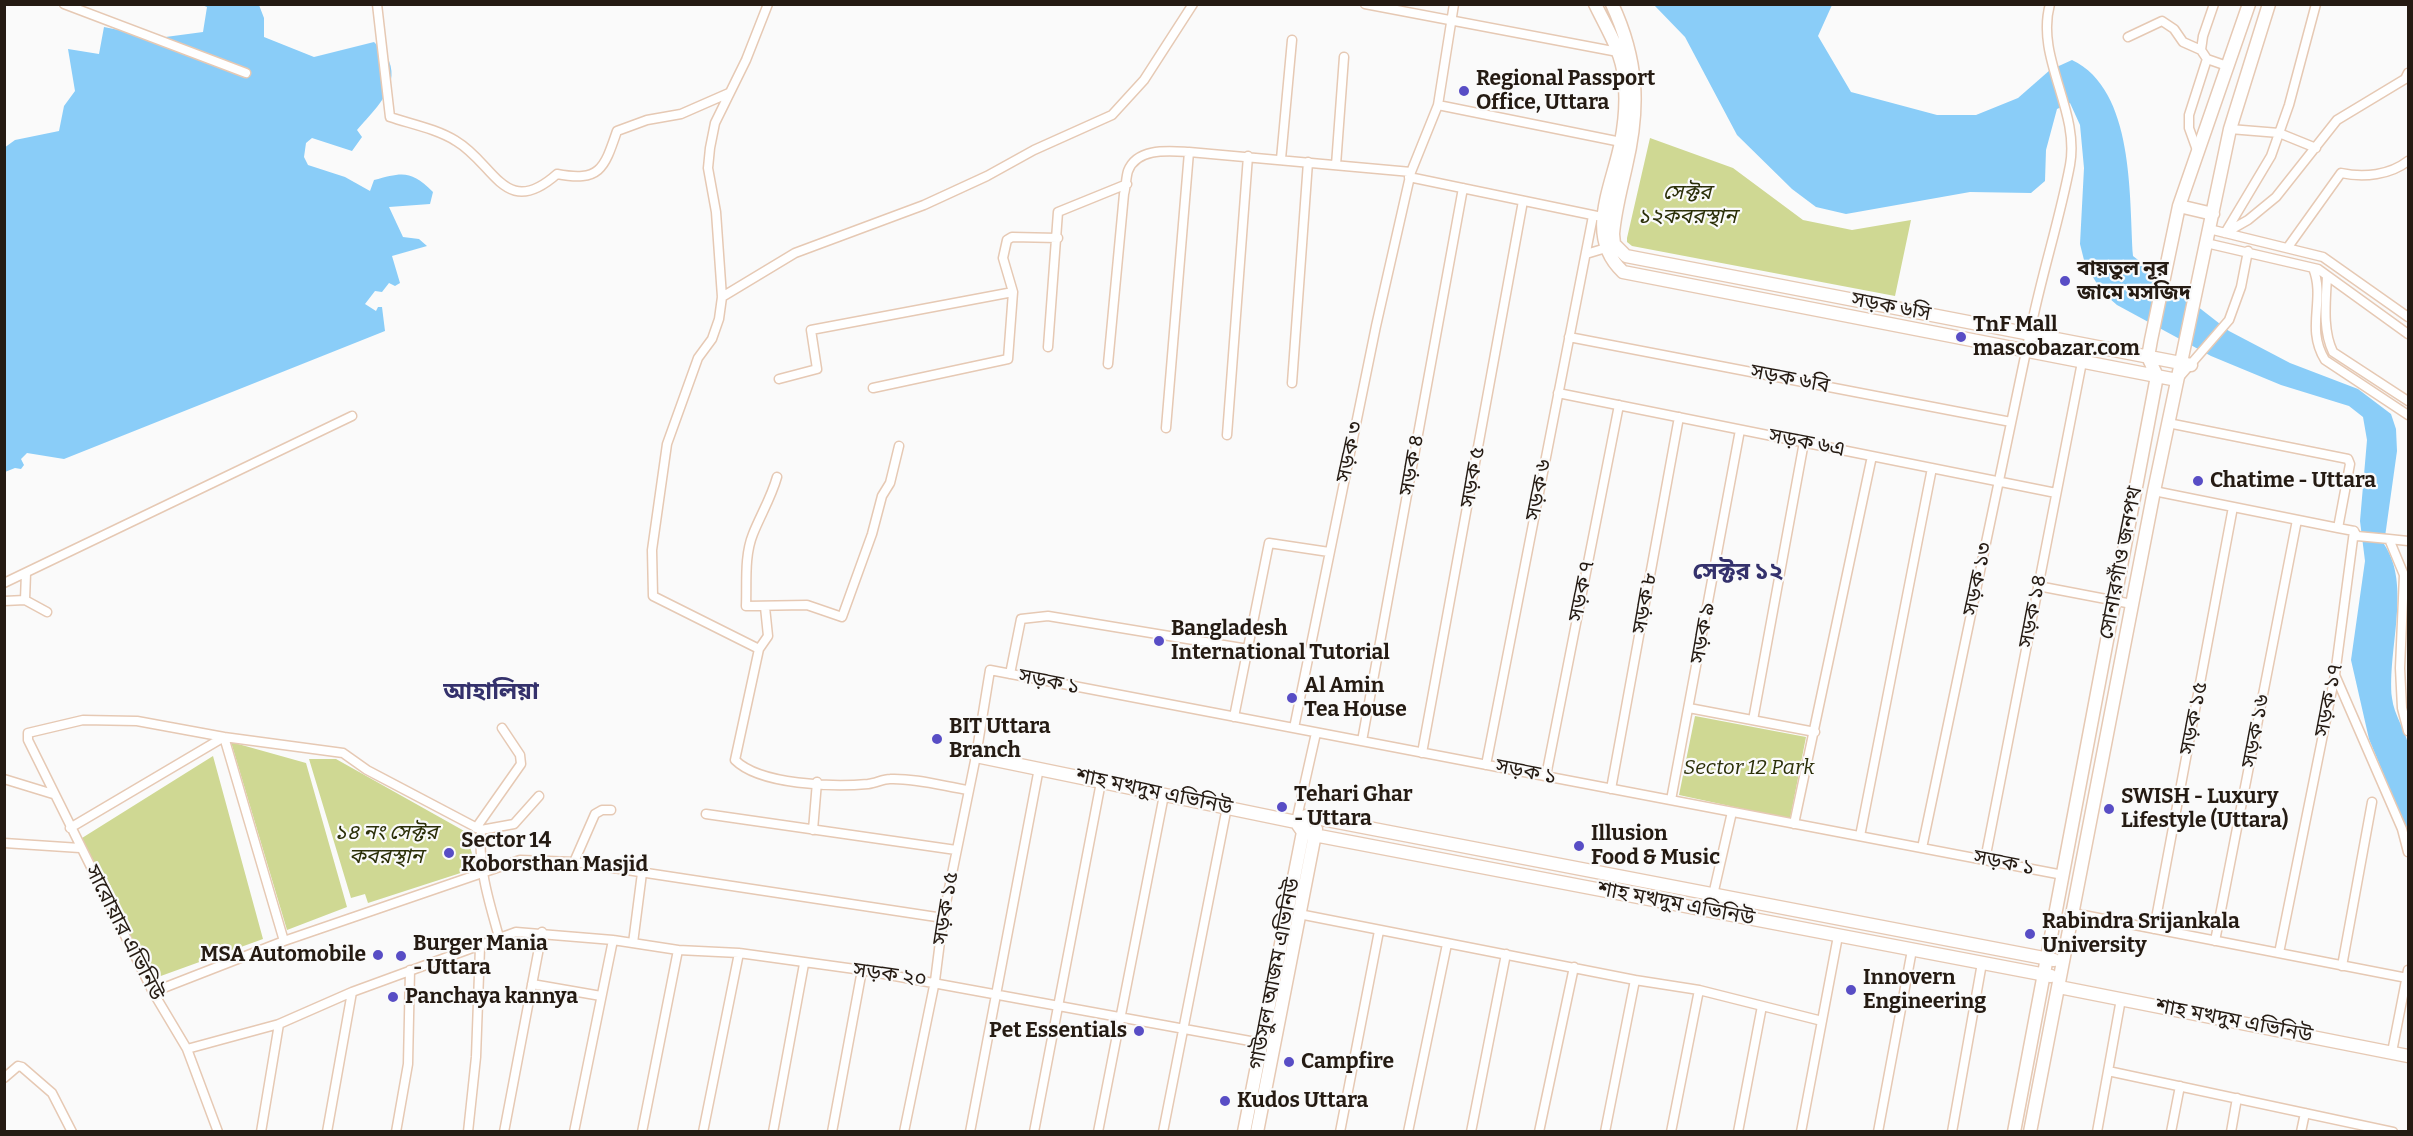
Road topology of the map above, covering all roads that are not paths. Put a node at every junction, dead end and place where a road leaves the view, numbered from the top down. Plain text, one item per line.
1 (64, 4) edge
2 (377, 4) edge
3 (768, 4) edge
4 (1193, 4) edge
5 (1365, 4) edge
6 (1454, 4) edge
7 (1595, 4) edge
8 (1612, 4) edge
9 (2050, 4) edge
10 (2214, 4) edge
11 (2249, 4) edge
12 (2269, 4) edge
13 (2316, 4) edge
14 (1383, 6) edge
15 (1451, 22) junction
16 (2128, 37) dead end
17 (1292, 40) dead end
18 (2201, 50) junction
19 (1618, 52) junction
20 (1344, 57) dead end
21 (2207, 58) junction
22 (2227, 66) junction
23 (246, 73) dead end
24 (2409, 73) edge
25 (729, 93) junction
26 (1438, 105) junction
27 (2230, 129) junction
28 (2280, 133) junction
29 (1621, 142) junction
30 (2316, 148) junction
31 (1189, 152) junction
32 (2199, 155) junction
33 (1248, 156) junction
34 (1281, 159) junction
35 (2409, 161) edge
36 (1308, 162) junction
37 (1336, 165) junction
38 (1410, 175) junction
39 (1127, 184) junction
40 (1463, 188) junction
41 (1523, 201) junction
42 (2180, 206) junction
43 (2212, 214) junction
44 (1598, 217) junction
45 (2209, 229) junction
46 (2225, 232) junction
47 (1058, 238) junction
48 (2206, 243) junction
49 (2288, 247) junction
50 (2248, 251) junction
51 (1615, 253) junction
52 (1586, 254) junction
53 (2313, 268) junction
54 (2326, 276) junction
55 (1753, 280) junction
56 (1013, 292) junction
57 (722, 297) junction
58 (1749, 297) junction
59 (2409, 317) edge
60 (2029, 334) junction
61 (2409, 334) edge
62 (1569, 336) junction
63 (1048, 347) dead end
64 (2026, 351) junction
65 (2148, 357) junction
66 (2082, 362) junction
67 (1108, 364) dead end
68 (2186, 364) junction
69 (2157, 376) junction
70 (779, 379) dead end
71 (2177, 380) junction
72 (1292, 383) dead end
73 (873, 388) dead end
74 (1558, 393) junction
75 (2409, 401) edge
76 (1619, 405) junction
77 (2409, 415) edge
78 (352, 416) dead end
79 (1679, 417) junction
80 (2011, 422) junction
81 (2168, 423) junction
82 (1166, 428) dead end
83 (1740, 430) junction
84 (1227, 435) dead end
85 (1804, 442) junction
86 (899, 446) dead end
87 (1872, 456) junction
88 (1932, 468) junction
89 (777, 477) dead end
90 (1998, 481) junction
91 (2154, 491) junction
92 (2056, 493) junction
93 (2233, 507) junction
94 (2297, 520) junction
95 (2338, 528) junction
96 (2356, 534) junction
97 (2388, 539) junction
98 (2409, 541) edge
99 (1329, 552) junction
100 (26, 573) junction
101 (4, 583) edge
102 (2038, 585) junction
103 (25, 600) junction
104 (4, 601) edge
105 (2114, 601) junction
106 (2132, 604) junction
107 (765, 607) junction
108 (47, 612) dead end
109 (759, 649) junction
110 (1248, 649) junction
111 (990, 670) joint
112 (1010, 674) junction
113 (2335, 675) junction
114 (1689, 708) junction
115 (1234, 717) junction
116 (1753, 720) junction
117 (502, 728) dead end
118 (1294, 728) junction
119 (1815, 732) junction
120 (2409, 732) edge
121 (1316, 733) junction
122 (224, 736) junction
123 (1362, 741) junction
124 (1422, 753) junction
125 (976, 756) junction
126 (1486, 765) junction
127 (1039, 768) junction
128 (1546, 776) junction
129 (4, 779) edge
130 (817, 782) junction
131 (1101, 782) junction
132 (1611, 789) junction
133 (968, 790) junction
134 (53, 794) junction
135 (1164, 795) junction
136 (539, 796) dead end
137 (1671, 800) junction
138 (2372, 802) dead end
139 (1227, 807) junction
140 (611, 810) dead end
141 (1732, 812) junction
142 (706, 814) dead end
143 (1794, 824) junction
144 (1308, 825) junction
145 (70, 828) junction
146 (479, 829) junction
147 (813, 830) junction
148 (1860, 836) junction
149 (4, 843) edge
150 (80, 848) junction
151 (1922, 848) junction
152 (956, 850) junction
153 (1489, 852) junction
154 (2409, 852) edge
155 (1985, 860) junction
156 (574, 862) junction
157 (1486, 868) junction
158 (482, 872) junction
159 (642, 873) junction
160 (2063, 875) junction
161 (1713, 895) junction
162 (1729, 898) junction
163 (1299, 914) junction
164 (1725, 914) junction
165 (2073, 914) junction
166 (944, 918) junction
167 (1883, 929) junction
168 (2154, 929) junction
169 (1379, 931) junction
170 (542, 932) junction
171 (1838, 936) junction
172 (499, 937) junction
173 (613, 940) junction
174 (284, 941) junction
175 (2215, 941) junction
176 (633, 943) junction
177 (1447, 944) junction
178 (1880, 944) junction
179 (480, 947) junction
180 (678, 950) junction
181 (1912, 950) junction
182 (739, 953) junction
183 (2279, 953) junction
184 (1506, 954) junction
185 (2047, 959) junction
186 (2064, 962) junction
187 (1982, 963) junction
188 (804, 964) junction
189 (2342, 966) junction
190 (1574, 967) junction
191 (410, 970) junction
192 (862, 970) junction
193 (2408, 974) edge
194 (2044, 975) junction
195 (1635, 980) junction
196 (936, 981) junction
197 (2060, 982) junction
198 (532, 984) junction
199 (1699, 990) junction
200 (153, 992) junction
201 (351, 992) junction
202 (998, 994) junction
203 (601, 996) junction
204 (2121, 999) junction
205 (1059, 1005) junction
206 (1762, 1006) junction
207 (1120, 1018) junction
208 (1822, 1021) junction
209 (279, 1024) junction
210 (1183, 1030) junction
211 (1261, 1043) junction
212 (187, 1049) junction
213 (2392, 1052) junction
214 (2409, 1056) edge
215 (2108, 1071) junction
216 (4, 1078) edge
217 (2180, 1086) junction
218 (2238, 1098) junction
219 (2018, 1108) junction
220 (2034, 1111) junction
221 (2305, 1113) junction
222 (2367, 1129) edge
223 (72, 1131) edge
224 (218, 1131) edge
225 (261, 1131) edge
226 (327, 1131) edge
227 (396, 1131) edge
228 (468, 1131) edge
229 (504, 1131) edge
230 (574, 1131) edge
231 (642, 1131) edge
232 (704, 1131) edge
233 (773, 1131) edge
234 (832, 1131) edge
235 (904, 1131) edge
236 (970, 1131) edge
237 (1034, 1131) edge
238 (1098, 1131) edge
239 (1162, 1131) edge
240 (1244, 1131) edge
241 (1257, 1131) edge
242 (1340, 1131) edge
243 (1408, 1131) edge
244 (1471, 1131) edge
245 (1539, 1131) edge
246 (1605, 1131) edge
247 (1671, 1131) edge
248 (1738, 1131) edge
249 (1801, 1131) edge
250 (1878, 1131) edge
251 (1952, 1131) edge
252 (2014, 1131) edge
253 (2030, 1131) edge
254 (2097, 1131) edge
255 (2171, 1131) edge
256 (2231, 1131) edge
257 (2301, 1131) edge
258 (2393, 1131) edge

1 - 23 street
2 - 25 street
3 - 25 street
4 - 57 street
5 - 14 street
6 - 15 street, সড়ক ৩
7 - 19 street
8 - 51 street
9 - 60 street, সড়ক ১৩
10 - 18 street
11 - 22 street
12 - 27 street, সোনারগাঁও জনপথ
13 - 28 street
14 - 15 street
15 - 19 street
15 - 26 street, সড়ক ৩
16 - 18 street
17 - 34 street
18 - 21 street
19 - 29 street
20 - 37 street
21 - 22 street
21 - 32 street
22 - 32 street
24 - 30 street
25 - 57 street
26 - 29 street
26 - 38 street, সড়ক ৩
27 - 28 street
27 - 43 street, সোনারগাঁও জনপথ
28 - 30 street
28 - 46 street
29 - 44 street
30 - 46 street
31 - 33 street
31 - 39 street
31 - 82 street
32 - 42 street
33 - 34 street
33 - 84 street
34 - 36 street
35 - 49 street
36 - 37 street
36 - 72 street
37 - 38 street
38 - 40 street
38 - 99 street, সড়ক ৩
39 - 47 street
39 - 67 street
40 - 41 street
40 - 123 street, সড়ক ৪
41 - 44 street
41 - 124 street, সড়ক ৫
42 - 43 street
42 - 65 street
43 - 45 street, সোনারগাঁও জনপথ
44 - 51 street
44 - 52 street, সড়ক ৬
45 - 46 street
45 - 48 street, সোনারগাঁও জনপথ
46 - 49 street
47 - 56 street
47 - 63 street
48 - 50 street
48 - 68 street, সোনারগাঁও জনপথ
49 - 59 street
50 - 53 street
50 - 68 street
51 - 52 street
51 - 55 street, সড়ক ৬সি
51 - 58 street, সড়ক ৬সি
52 - 62 street, সড়ক ৬
53 - 54 street
53 - 77 street
54 - 61 street
54 - 75 street
55 - 58 street
55 - 60 street, সড়ক ৬সি
56 - 70 street
56 - 73 street
57 - 109 street
58 - 64 street, সড়ক ৬সি
60 - 64 street, সড়ক ১৩
60 - 65 street, সড়ক ৬সি
62 - 74 street, সড়ক ৬
62 - 80 street, সড়ক ৬বি
64 - 66 street, সড়ক ৬সি
64 - 80 street, সড়ক ১৩
65 - 68 street, সড়ক ৬সি
65 - 69 street
66 - 69 street, সড়ক ৬সি
66 - 92 street, সড়ক ১৪
68 - 71 street, সোনারগাঁও জনপথ
69 - 71 street, সড়ক ৬সি
69 - 105 street, সোনারগাঁও জনপথ
71 - 81 street, সোনারগাঁও জনপথ
74 - 76 street, সড়ক ৬এ
74 - 126 street, সড়ক ৬
76 - 79 street, সড়ক ৬এ
76 - 128 street, সড়ক ৭
78 - 100 street
79 - 83 street, সড়ক ৬এ
79 - 132 street, সড়ক ৮
80 - 90 street, সড়ক ১৩
81 - 91 street, সোনারগাঁও জনপথ
81 - 95 street
83 - 85 street, সড়ক ৬এ
83 - 114 street, সড়ক ৯
85 - 87 street, সড়ক ৬এ
85 - 116 street
86 - 107 street
87 - 88 street, সড়ক ৬এ
87 - 119 street
88 - 90 street, সড়ক ৬এ
88 - 148 street
89 - 107 street
90 - 92 street, সড়ক ৬এ
90 - 151 street, সড়ক ১৩
91 - 93 street
91 - 106 street, সোনারগাঁও জনপথ
92 - 102 street, সড়ক ১৪
93 - 94 street
93 - 168 street, সড়ক ১৫
94 - 95 street
94 - 175 street, সড়ক ১৬
95 - 96 street
96 - 97 street
96 - 113 street, সড়ক ১৭
97 - 98 street
97 - 120 street
99 - 110 street
99 - 118 street, সড়ক ৩
100 - 101 street
100 - 103 street
102 - 105 street
102 - 155 street, সড়ক ১৪
103 - 104 street
103 - 108 street
105 - 106 street
105 - 160 street, সোনারগাঁও জনপথ
106 - 165 street, সোনারগাঁও জনপথ
107 - 109 street
109 - 130 street
110 - 112 street
110 - 115 street
111 - 112 street, সড়ক ১
111 - 125 street, সড়ক ১৫
112 - 115 street, সড়ক ১
113 - 154 street
113 - 183 street, সড়ক ১৭
114 - 116 street
114 - 137 street, সড়ক ৯
115 - 118 street, সড়ক ১
116 - 119 street
117 - 146 street
118 - 121 street, সড়ক ১
119 - 143 street
121 - 123 street, সড়ক ১
121 - 144 street
122 - 134 street, সারোয়ার এভিনিউ
122 - 145 street
122 - 146 street
122 - 174 street
123 - 124 street, সড়ক ১
124 - 126 street, সড়ক ১
125 - 127 street, শাহ মখদুম এভিনিউ
125 - 133 street, সড়ক ১৫
126 - 128 street, সড়ক ১
127 - 131 street, শাহ মখদুম এভিনিউ
127 - 202 street
128 - 132 street, সড়ক ১
129 - 134 street
130 - 133 street
130 - 147 street
131 - 135 street, শাহ মখদুম এভিনিউ
131 - 205 street
132 - 137 street, সড়ক ১
133 - 152 street, সড়ক ১৫
134 - 145 street, সারোয়ার এভিনিউ
135 - 139 street, শাহ মখদুম এভিনিউ
135 - 207 street
136 - 146 street
137 - 141 street, সড়ক ১
138 - 189 street
139 - 144 street, শাহ মখদুম এভিনিউ
139 - 210 street
140 - 156 street
141 - 143 street, সড়ক ১
141 - 161 street
142 - 147 street
143 - 148 street, সড়ক ১
144 - 153 street, শাহ মখদুম এভিনিউ
144 - 157 street, শাহ মখদুম এভিনিউ
144 - 163 street, গাউসুল আজম এভিনিউ
144 - 211 street, গাউসুল আজম এভিনিউ
145 - 150 street, সারোয়ার এভিনিউ
146 - 158 street
147 - 152 street
148 - 151 street, সড়ক ১
149 - 150 street
150 - 200 street, সারোয়ার এভিনিউ
151 - 155 street, সড়ক ১
152 - 166 street, সড়ক ১৫
153 - 157 street
153 - 161 street, শাহ মখদুম এভিনিউ
155 - 160 street, সড়ক ১
156 - 158 street
156 - 159 street
157 - 164 street, শাহ মখদুম এভিনিউ
158 - 172 street
158 - 174 street
159 - 166 street
159 - 176 street
160 - 185 street, সোনারগাঁও জনপথ
161 - 162 street, শাহ মখদুম এভিনিউ
162 - 164 street
162 - 167 street, শাহ মখদুম এভিনিউ
163 - 169 street
163 - 241 street, গাউসুল আজম এভিনিউ
164 - 171 street, শাহ মখদুম এভিনিউ
165 - 168 street
165 - 186 street, সোনারগাঁও জনপথ
166 - 196 street, সড়ক ১৫
167 - 178 street
167 - 185 street, শাহ মখদুম এভিনিউ
168 - 175 street
169 - 177 street
169 - 242 street
170 - 172 street, সড়ক ২০
170 - 173 street, সড়ক ২০
170 - 198 street
171 - 178 street, শাহ মখদুম এভিনিউ
171 - 208 street
172 - 179 street, সড়ক ২০
173 - 176 street, সড়ক ২০
173 - 203 street
174 - 200 street
175 - 183 street
176 - 180 street, সড়ক ২০
177 - 184 street
177 - 243 street
178 - 181 street, শাহ মখদুম এভিনিউ
179 - 191 street, সড়ক ২০
179 - 228 street
180 - 182 street, সড়ক ২০
180 - 231 street
181 - 187 street, শাহ মখদুম এভিনিউ
181 - 250 street
182 - 188 street, সড়ক ২০
182 - 232 street
183 - 189 street
184 - 190 street
184 - 244 street
185 - 186 street, শাহ মখদুম এভিনিউ
185 - 194 street, সোনারগাঁও জনপথ
186 - 197 street, সোনারগাঁও জনপথ
187 - 194 street, শাহ মখদুম এভিনিউ
187 - 251 street
188 - 192 street, সড়ক ২০
188 - 233 street
189 - 193 street
190 - 195 street
190 - 245 street
191 - 201 street, সড়ক ২০
191 - 227 street
192 - 196 street, সড়ক ২০
192 - 234 street
193 - 213 street
194 - 197 street, শাহ মখদুম এভিনিউ
194 - 219 street, সোনারগাঁও জনপথ
195 - 199 street
195 - 246 street
196 - 202 street, সড়ক ২০
196 - 235 street, সড়ক ১৫
197 - 204 street, শাহ মখদুম এভিনিউ
197 - 220 street, সোনারগাঁও জনপথ
198 - 203 street
198 - 229 street
199 - 206 street
199 - 247 street
200 - 212 street, সারোয়ার এভিনিউ
201 - 209 street, সড়ক ২০
201 - 226 street
202 - 205 street, সড়ক ২০
202 - 236 street
203 - 230 street
204 - 213 street, শাহ মখদুম এভিনিউ
204 - 215 street
205 - 207 street, সড়ক ২০
205 - 237 street
206 - 208 street
206 - 248 street
207 - 210 street, সড়ক ২০
207 - 238 street
208 - 249 street
209 - 212 street, সড়ক ২০
209 - 225 street
210 - 211 street, সড়ক ২০
210 - 239 street
211 - 240 street, গাউসুল আজম এভিনিউ
212 - 224 street, সারোয়ার এভিনিউ
213 - 214 street, শাহ মখদুম এভিনিউ
215 - 217 street
215 - 254 street
216 - 223 street
217 - 218 street
217 - 255 street
218 - 221 street
218 - 256 street
219 - 220 street
219 - 252 street, সোনারগাঁও জনপথ
220 - 253 street, সোনারগাঁও জনপথ
221 - 222 street
221 - 257 street
222 - 258 street

